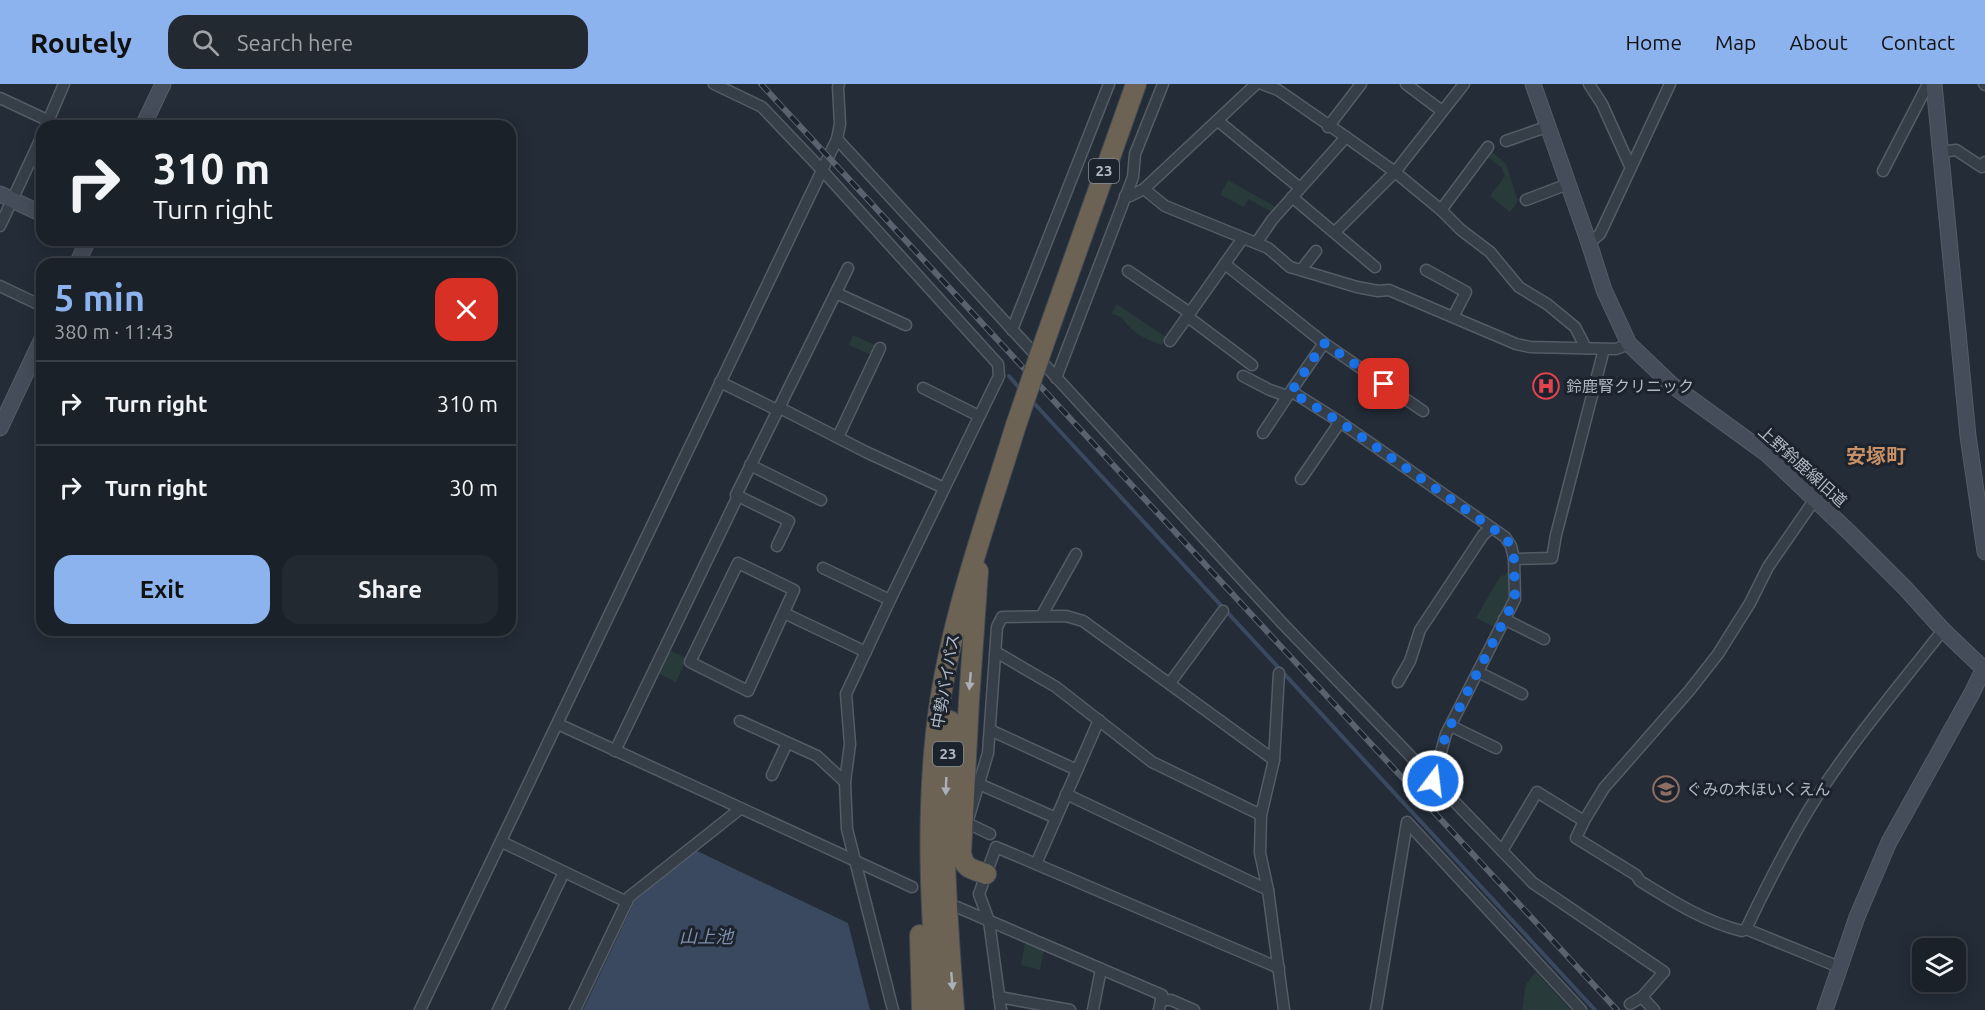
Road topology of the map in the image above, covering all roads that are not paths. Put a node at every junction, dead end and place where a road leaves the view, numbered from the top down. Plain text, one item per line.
1 (64, 84) edge
2 (164, 84) edge
3 (714, 84) edge
4 (839, 84) edge
5 (1109, 84) edge
6 (1136, 84) edge
7 (1163, 84) edge
8 (1256, 84) edge
9 (1262, 84) edge
10 (1361, 84) edge
11 (1406, 84) edge
12 (1464, 84) edge
13 (1533, 84) edge
14 (1589, 84) edge
15 (1670, 84) edge
16 (1928, 84) edge
17 (1934, 84) edge
18 (0, 98) edge
19 (1442, 111) junction
20 (41, 120) edge
21 (48, 120) edge
22 (146, 120) edge
23 (1218, 121) junction
24 (1548, 126) junction
25 (1328, 127) junction
26 (1346, 137) junction
27 (837, 139) junction
28 (1506, 141) dead end
29 (36, 146) edge
30 (1488, 147) dead end
31 (1940, 152) junction
32 (1985, 162) edge
33 (1630, 166) junction
34 (822, 170) junction
35 (1883, 171) dead end
36 (1395, 172) junction
37 (1568, 184) junction
38 (1300, 188) junction
39 (1144, 189) junction
40 (1125, 195) junction
41 (6, 197) edge
42 (1292, 197) junction
43 (1526, 200) dead end
44 (1441, 210) junction
45 (36, 211) edge
46 (0, 226) edge
47 (1335, 232) junction
48 (1243, 238) junction
49 (1257, 242) junction
50 (1589, 243) junction
51 (1316, 251) dead end
52 (1225, 264) junction
53 (1375, 267) dead end
54 (848, 268) dead end
55 (1301, 270) junction
56 (1426, 270) dead end
57 (1128, 271) dead end
58 (0, 286) edge
59 (836, 293) junction
60 (36, 303) edge
61 (1189, 315) junction
62 (1453, 317) junction
63 (906, 325) dead end
64 (1011, 330) junction
65 (1170, 341) dead end
66 (1324, 343) junction
67 (1629, 344) junction
68 (880, 348) dead end
69 (1586, 348) junction
70 (1604, 349) junction
71 (36, 352) edge
72 (1252, 365) dead end
73 (1243, 376) dead end
74 (1056, 378) junction
75 (720, 382) junction
76 (922, 388) dead end
77 (1289, 394) junction
78 (778, 409) junction
79 (1423, 411) dead end
80 (979, 416) junction
81 (1340, 422) junction
82 (0, 428) edge
83 (1263, 433) dead end
84 (838, 437) junction
85 (750, 465) junction
86 (1301, 479) dead end
87 (944, 488) junction
88 (738, 496) junction
89 (1815, 499) junction
90 (821, 500) dead end
91 (993, 501) junction
92 (1491, 528) junction
93 (777, 546) dead end
94 (1985, 552) edge
95 (1076, 554) dead end
96 (1514, 559) junction
97 (979, 560) junction
98 (823, 568) dead end
99 (890, 600) junction
100 (1223, 611) dead end
101 (784, 613) junction
102 (1042, 615) junction
103 (1504, 619) junction
104 (1942, 630) junction
105 (1544, 639) dead end
106 (866, 652) junction
107 (996, 652) junction
108 (1985, 668) edge
109 (1478, 672) junction
110 (1279, 673) dead end
111 (1398, 682) dead end
112 (1170, 683) junction
113 (1522, 694) dead end
114 (1099, 720) junction
115 (740, 721) dead end
116 (558, 724) junction
117 (1451, 726) junction
118 (990, 730) junction
119 (787, 743) junction
120 (1496, 748) dead end
121 (615, 751) junction
122 (934, 753) junction
123 (1274, 760) junction
124 (1077, 770) junction
125 (772, 776) dead end
126 (1433, 781) junction
127 (845, 782) junction
128 (979, 784) junction
129 (1066, 794) junction
130 (740, 809) junction
131 (1261, 815) junction
132 (1056, 818) junction
133 (1584, 821) junction
134 (990, 834) dead end
135 (502, 842) junction
136 (1502, 851) junction
137 (855, 862) junction
138 (1036, 864) junction
139 (564, 872) junction
140 (986, 874) junction
141 (912, 887) dead end
142 (1268, 890) junction
143 (627, 902) junction
144 (957, 907) dead end
145 (989, 921) junction
146 (1746, 929) junction
147 (1839, 967) junction
148 (1101, 969) junction
149 (1279, 969) junction
150 (999, 997) junction
151 (1642, 997) junction
152 (1630, 1004) dead end
153 (1160, 1005) edge
154 (420, 1010) edge
155 (498, 1010) edge
156 (575, 1010) edge
157 (893, 1010) edge
158 (921, 1010) edge
159 (939, 1010) edge
160 (954, 1010) edge
161 (1001, 1010) edge
162 (1070, 1010) edge
163 (1093, 1010) edge
164 (1194, 1010) edge
165 (1284, 1010) edge
166 (1376, 1010) edge
167 (1581, 1010) edge
168 (1654, 1010) edge
169 (1825, 1010) edge

1 - 21 street
2 - 22 street
3 - 34 street
4 - 27 street
5 - 64 street
6 - 91 highway, 中勢バイパス / 23, bridge
7 - 40 street
8 - 23 street
9 - 25 street
10 - 25 street
11 - 19 street
12 - 19 street
13 - 24 street, 上野鈴鹿線旧道
14 - 33 street
15 - 33 street
16 - 35 street
17 - 31 street
18 - 20 street
19 - 36 street
23 - 38 street
23 - 39 street
24 - 28 street
24 - 37 street, 上野鈴鹿線旧道
25 - 26 street
26 - 36 street
26 - 38 street
27 - 34 street
27 - 64 street
29 - 41 street
30 - 44 street
31 - 32 street
31 - 94 street
33 - 50 street
34 - 75 street
34 - 80 street
36 - 44 street
36 - 47 street
37 - 43 street
37 - 50 street, 上野鈴鹿線旧道
38 - 42 street
39 - 40 street
39 - 48 street
40 - 74 street
41 - 45 street
41 - 46 street
42 - 47 street
42 - 49 street
44 - 69 street
47 - 53 street
48 - 49 street
48 - 52 street
49 - 55 street
50 - 67 street, 上野鈴鹿線旧道
51 - 55 street
52 - 61 street
52 - 66 street
54 - 59 street
55 - 62 street
56 - 62 street
57 - 61 street
58 - 60 street
59 - 63 street
59 - 78 street
61 - 65 street
61 - 72 street
62 - 69 street
64 - 74 street
66 - 77 street
66 - 79 street
67 - 70 street
67 - 89 street, 上野鈴鹿線旧道
68 - 84 street
69 - 70 street
70 - 96 street
71 - 82 street
73 - 77 street
74 - 126 street
75 - 78 street
75 - 116 street
76 - 80 street
77 - 81 street
77 - 83 street
78 - 84 street
78 - 85 street
80 - 87 street
81 - 86 street
81 - 92 street
84 - 87 street
85 - 88 street
85 - 90 street
87 - 99 street
88 - 93 street
88 - 121 street
89 - 104 street, 上野鈴鹿線旧道
89 - 133 street
91 - 97 highway, 中勢バイパス / 23
91 - 122 highway, 中勢バイパス / 23
92 - 96 street
92 - 111 street
95 - 102 street
96 - 103 street
97 -> 140 highway
97 -> 160 highway, 中勢バイパス / 23
98 - 99 street
99 - 106 street
100 - 112 street
101 - 101 street
101 - 106 street
102 - 107 street
102 - 112 street
103 - 105 street
103 - 109 street
104 - 108 street, 上野鈴鹿線旧道
104 - 146 street
106 - 127 street
107 - 114 street
107 - 118 street
108 - 147 street
109 - 113 street
109 - 117 street
110 - 123 street
112 - 123 street
114 - 124 street
114 - 131 street
115 - 119 street
116 - 121 street
116 - 135 street
117 - 120 street
117 - 126 street
118 - 124 street
118 - 128 street
119 - 125 street
119 - 127 street
121 - 130 street
122 - 158 highway
122 - 159 highway, 中勢バイパス / 23
123 - 131 street
124 - 129 street
126 - 136 street
127 - 137 street
128 - 132 street
128 - 134 street
129 - 132 street
129 - 142 street
130 - 137 street
130 - 143 street
131 - 142 street
132 - 138 street
133 - 136 street
133 - 146 street
135 - 139 street
135 - 154 street
136 - 151 street
137 - 141 street
137 - 157 street
138 - 140 street
138 - 149 street
139 - 143 street
139 - 155 street
140 - 145 street
142 - 149 street
143 - 156 street
144 - 145 street
145 - 148 street
145 - 150 street
146 - 147 street
147 - 169 street
148 - 153 street
148 - 163 street
149 - 165 street
150 - 161 street
150 - 162 street
151 - 152 street
151 - 168 street
153 - 164 street
166 - 167 street

